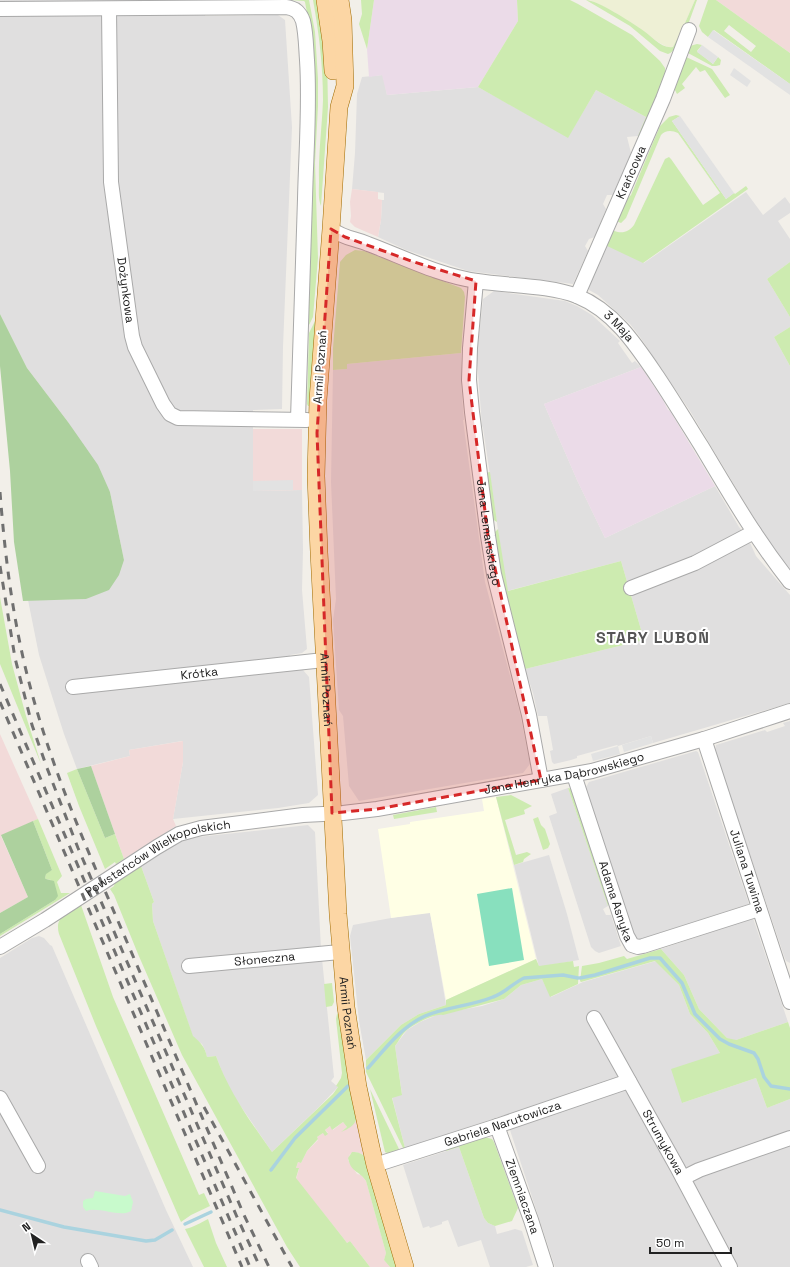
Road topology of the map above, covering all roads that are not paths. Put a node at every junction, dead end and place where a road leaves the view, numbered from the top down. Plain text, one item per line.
1 (325, 0) edge
2 (340, 0) edge
3 (217, 3) edge
4 (0, 9) edge
5 (109, 9) junction
6 (689, 30) dead end
7 (339, 107) junction
8 (331, 229) junction
9 (476, 281) junction
10 (577, 296) junction
11 (298, 419) junction
12 (317, 420) junction
13 (754, 532) junction
14 (790, 582) edge
15 (632, 588) dead end
16 (324, 660) junction
17 (73, 687) dead end
18 (790, 711) edge
19 (704, 739) junction
20 (574, 775) junction
21 (541, 780) junction
22 (332, 813) junction
23 (759, 909) junction
24 (0, 947) edge
25 (340, 952) junction
26 (189, 966) dead end
27 (786, 976) edge
28 (790, 1002) edge
29 (594, 1018) dead end
30 (629, 1081) junction
31 (0, 1098) edge
32 (497, 1126) junction
33 (790, 1138) edge
34 (375, 1165) junction
35 (38, 1166) dead end
36 (683, 1178) junction
37 (406, 1267) edge
38 (546, 1267) edge
39 (730, 1267) edge

1 - 7 main road, Armii Poznań
2 - 7 main road, Armii Poznań
3 - 5 street
3 - 11 street, Armii Poznań
4 - 5 street
5 - 11 street, Dożynkowa
6 - 10 street, Krańcowa
7 - 8 main road, Armii Poznań
8 - 9 street, 3 Maja
8 - 12 main road, Armii Poznań
9 - 10 street, 3 Maja
9 - 21 street, Jana Lemańskiego
10 - 13 street, 3 Maja
11 - 12 street, Dożynkowa
12 - 16 main road, Armii Poznań
13 - 14 street, 3 Maja
13 - 15 street
16 - 17 street, Krótka
16 - 22 main road, Armii Poznań
18 - 19 street, Jana Henryka Dąbrowskiego
19 - 20 street, Jana Henryka Dąbrowskiego
19 - 23 street, Juliana Tuwima
20 - 21 street, Jana Henryka Dąbrowskiego
20 - 23 street, Adama Asnyka
21 - 22 street, Jana Henryka Dąbrowskiego
22 - 24 street, Powstańców Wielkopolskich
22 - 25 main road, Armii Poznań
23 - 27 street, Juliana Tuwima
25 - 26 street, Słoneczna
25 - 34 main road, Armii Poznań
27 - 28 street, Juliana Tuwima
29 - 30 street, Strumykowa
30 - 32 street, Gabriela Narutowicza
30 - 36 street, Strumykowa
31 - 35 street
32 - 34 street, Gabriela Narutowicza
32 - 38 street, Ziemniaczana
33 - 36 street
34 - 37 main road, Armii Poznań
36 - 39 street, Strumykowa

